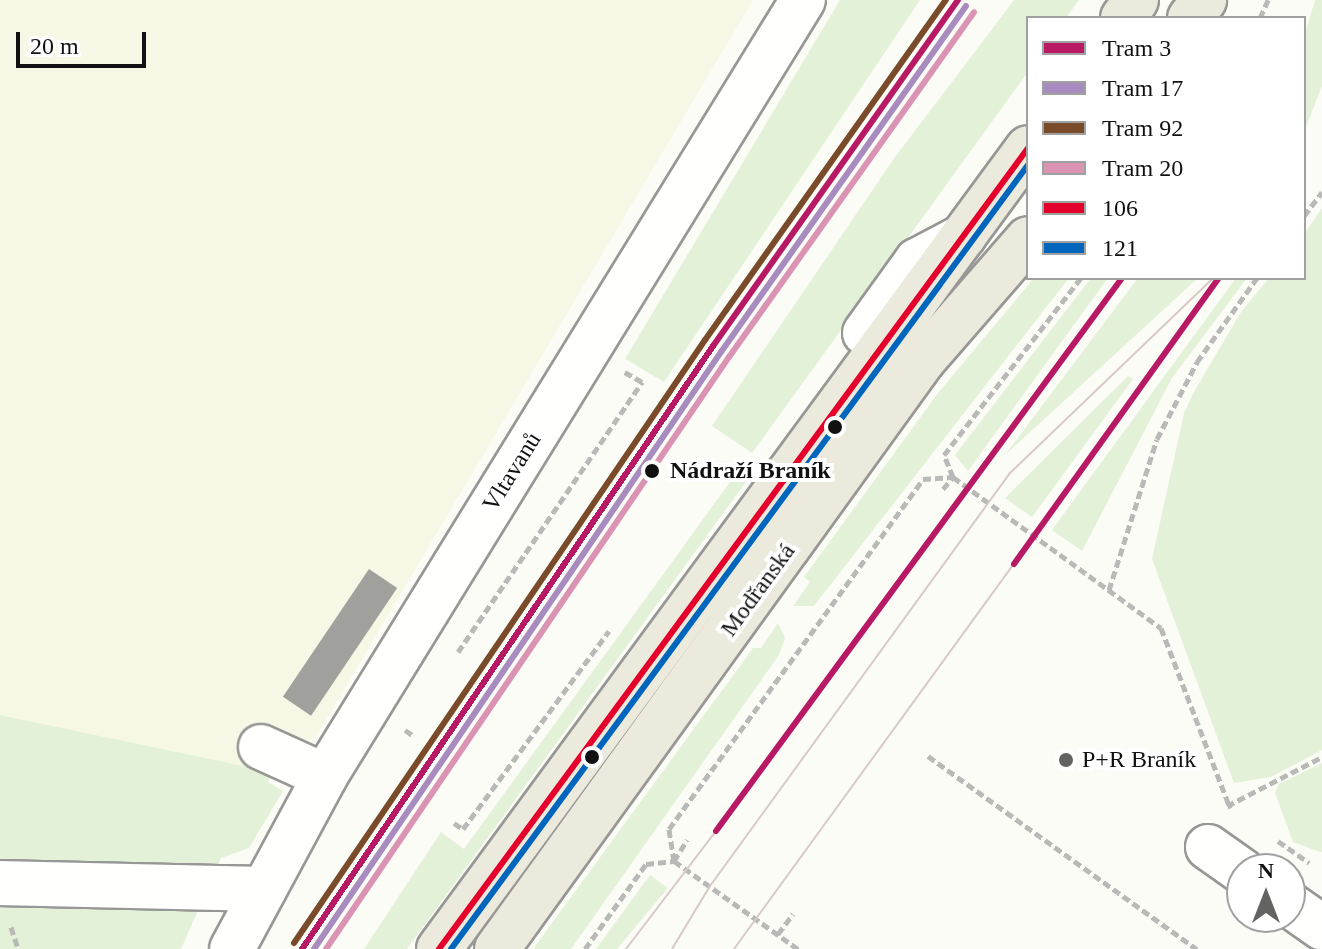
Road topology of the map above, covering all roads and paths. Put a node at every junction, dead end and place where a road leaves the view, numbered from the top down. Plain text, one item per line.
1 (803, 0) edge
2 (1204, 0) edge
3 (1192, 16) edge
4 (1026, 151) edge
5 (1322, 192) edge
6 (1306, 213) edge
7 (1026, 241) edge
8 (1079, 280) edge
9 (1256, 280) edge
10 (619, 368) dead end
11 (953, 477) junction
12 (943, 489) dead end
13 (1109, 590) junction
14 (609, 631) dead end
15 (449, 665) dead end
16 (413, 718) dead end
17 (414, 736) dead end
18 (261, 747) dead end
19 (928, 756) dead end
20 (1322, 757) edge
21 (325, 776) junction
22 (1227, 806) junction
23 (1239, 814) dead end
24 (454, 823) dead end
25 (1274, 839) dead end
26 (687, 840) dead end
27 (674, 861) junction
28 (1322, 872) edge
29 (0, 883) edge
30 (264, 889) junction
31 (793, 914) dead end
32 (778, 934) junction
33 (232, 949) edge
34 (439, 949) edge
35 (497, 949) edge
36 (585, 949) edge
37 (798, 949) edge
38 (1197, 949) edge

1 - 21 street, Vltavanů
2 - 3 main road
4 - 34 main road, Modřanská
5 - 6 path
7 - 35 main road, Modřanská
8 - 11 path
9 - 13 path
10 - 15 path
11 - 12 path
11 - 13 path
11 - 27 path
13 - 22 path
14 - 24 path
16 - 17 path
18 - 21 street
19 - 38 path
20 - 22 path
21 - 30 street, Vltavanů
22 - 23 path
25 - 28 path
26 - 27 path
27 - 32 path
27 - 36 path
29 - 30 street
30 - 33 street, Vltavanů
31 - 32 path
32 - 37 path

